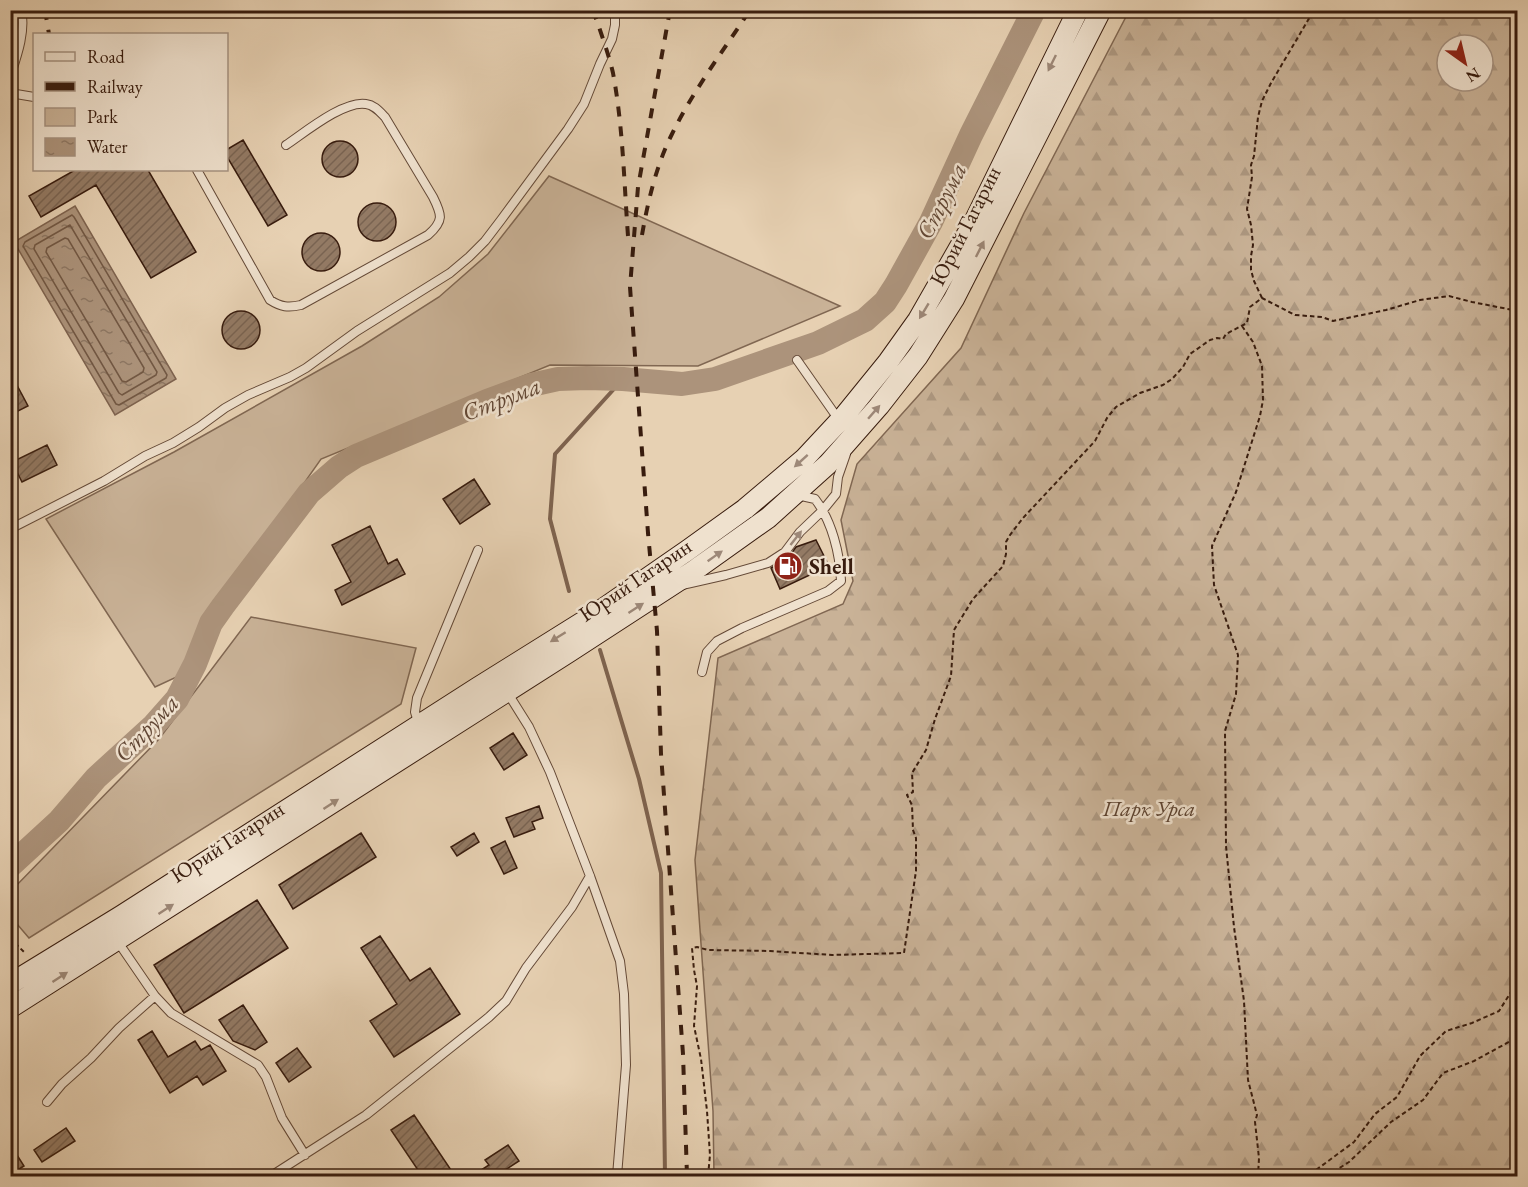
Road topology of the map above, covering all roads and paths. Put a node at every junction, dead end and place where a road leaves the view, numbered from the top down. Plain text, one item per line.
1 (21, 10) edge
2 (615, 10) edge
3 (1078, 10) edge
4 (1101, 10) edge
5 (1314, 10) edge
6 (10, 76) edge
7 (10, 93) edge
8 (33, 97) edge
9 (286, 146) dead end
10 (198, 171) edge
11 (1262, 298) junction
12 (1518, 310) edge
13 (1242, 326) junction
14 (797, 360) dead end
15 (840, 421) junction
16 (850, 439) junction
17 (794, 495) junction
18 (824, 510) junction
19 (10, 529) edge
20 (478, 550) dead end
21 (666, 589) junction
22 (702, 672) dead end
23 (507, 692) junction
24 (419, 725) junction
25 (590, 876) junction
26 (112, 933) junction
27 (10, 938) edge
28 (24, 952) dead end
29 (1518, 981) edge
30 (10, 984) edge
31 (155, 996) junction
32 (10, 1008) edge
33 (1518, 1037) edge
34 (47, 1102) dead end
35 (304, 1155) junction
36 (271, 1176) edge
37 (617, 1176) edge
38 (708, 1176) edge
39 (1258, 1176) edge
40 (1312, 1176) edge
41 (1327, 1176) edge

1 - 6 lane
2 - 19 lane
3 -> 15 street, Юрий Гагарин
16 -> 4 street, Юрий Гагарин
5 - 11 path
7 - 8 lane
9 - 10 lane
11 - 12 path
11 - 13 path
13 - 38 path
13 - 39 path
14 - 15 lane
15 -> 24 street, Юрий Гагарин
16 - 17 street, Юрий Гагарин
16 - 18 lane
17 - 18 lane
21 -> 17 street, Юрий Гагарин
21 -> 18 lane
18 - 22 lane
20 - 24 lane
23 -> 21 street, Юрий Гагарин
23 - 25 lane
26 -> 23 street, Юрий Гагарин
24 - 26 street, Юрий Гагарин
25 - 35 lane
25 - 37 lane
26 - 30 street, Юрий Гагарин
26 - 31 lane
32 -> 26 street, Юрий Гагарин
27 - 28 path
29 - 40 path
31 - 34 lane
31 - 35 lane
33 - 41 path
35 - 36 lane

